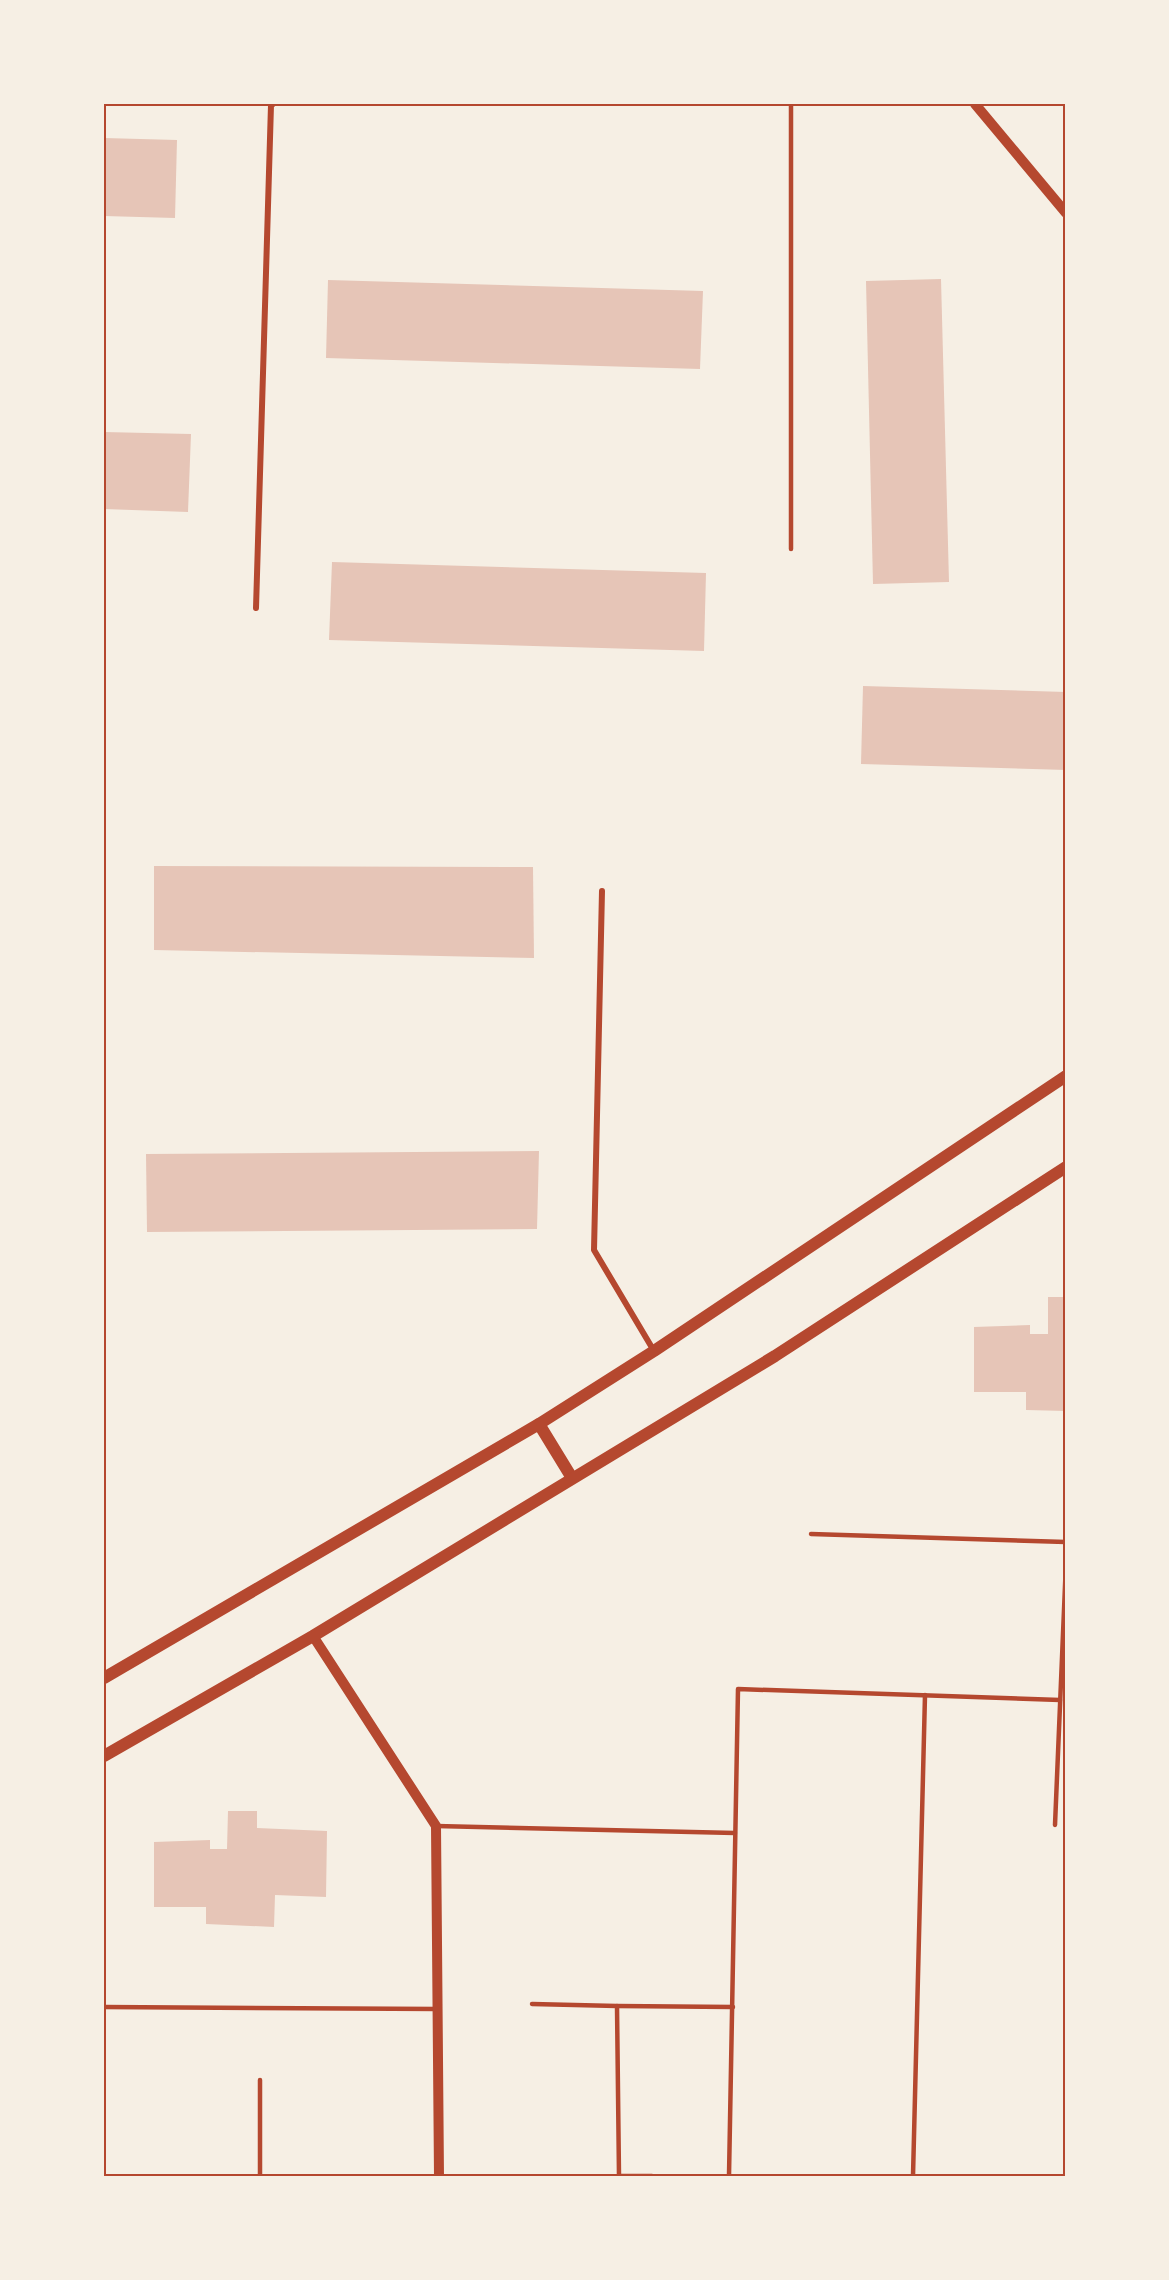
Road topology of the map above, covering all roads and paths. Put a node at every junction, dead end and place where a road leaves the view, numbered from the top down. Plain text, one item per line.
1 (273, 104) edge
2 (791, 104) edge
3 (975, 104) edge
4 (1065, 213) edge
5 (791, 549) dead end
6 (256, 608) dead end
7 (602, 891) dead end
8 (1065, 1076) edge
9 (1065, 1167) edge
10 (654, 1351) junction
11 (539, 1424) junction
12 (572, 1478) junction
13 (811, 1534) dead end
14 (1065, 1542) edge
15 (1065, 1562) edge
16 (313, 1636) junction
17 (104, 1678) edge
18 (925, 1695) junction
19 (1060, 1700) junction
20 (104, 1756) edge
21 (1055, 1825) dead end
22 (436, 1827) junction
23 (735, 1833) junction
24 (532, 2004) dead end
25 (617, 2006) junction
26 (104, 2007) edge
27 (732, 2007) junction
28 (438, 2008) junction
29 (260, 2080) dead end
30 (260, 2176) edge
31 (439, 2176) edge
32 (620, 2176) edge
33 (652, 2176) edge
34 (729, 2176) edge
35 (913, 2176) edge

1 - 6 street
2 - 5 lane
3 - 4 street
7 - 10 street
8 - 10 main road
9 - 12 main road
10 - 11 main road
11 - 12 main road
11 - 17 main road
12 - 16 main road
13 - 14 lane
15 - 19 lane
16 - 20 main road
16 - 22 street
18 - 19 lane
18 - 23 lane
18 - 35 lane
19 - 21 lane
22 - 23 lane
22 - 28 street
23 - 27 lane
24 - 25 lane
25 - 27 lane
25 - 32 lane
26 - 28 lane
27 - 34 lane
28 - 31 street
29 - 30 lane
32 - 33 lane

